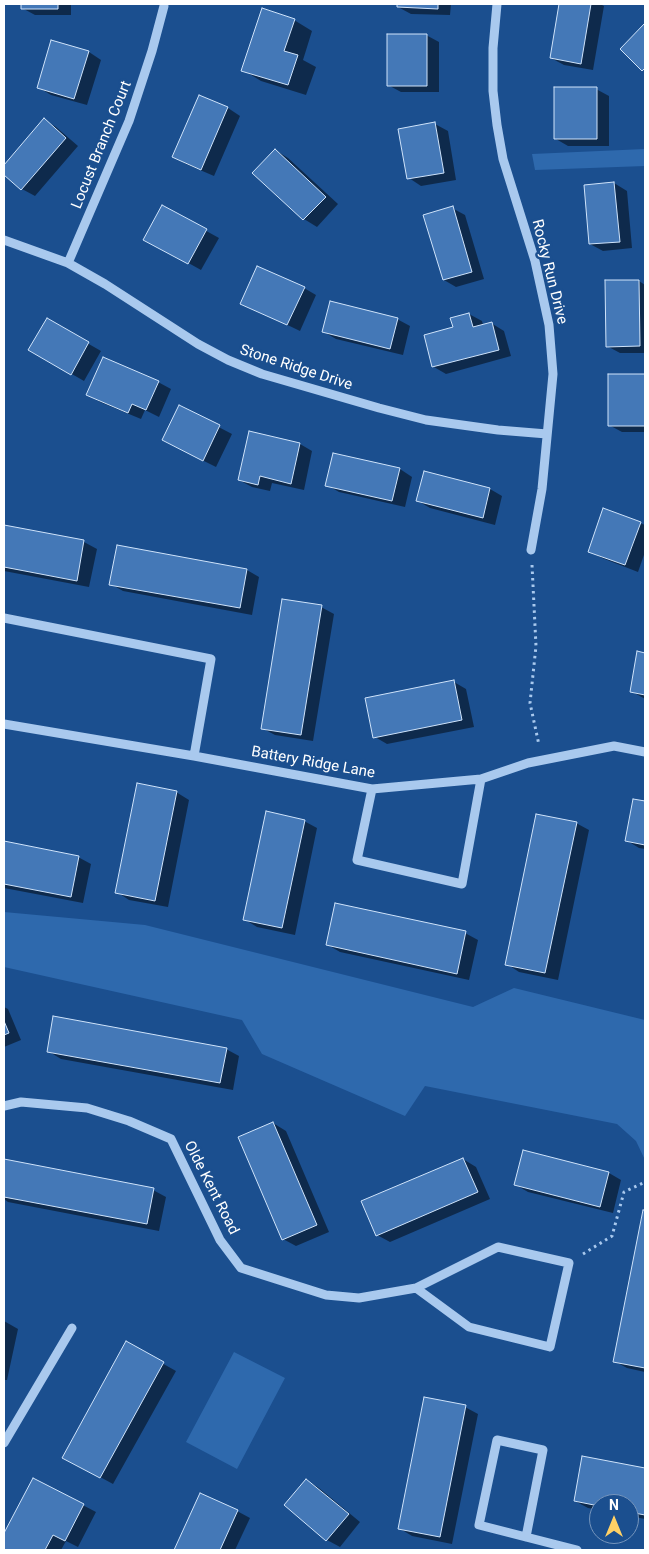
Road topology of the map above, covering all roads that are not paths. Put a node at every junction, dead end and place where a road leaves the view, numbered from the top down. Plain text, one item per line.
1 (497, 4) edge
2 (164, 6) dead end
3 (4, 240) edge
4 (68, 263) junction
5 (548, 434) junction
6 (531, 550) road end
7 (4, 618) edge
8 (4, 724) edge
9 (645, 752) edge
10 (194, 756) junction
11 (481, 779) junction
12 (372, 789) junction
13 (4, 1106) edge
14 (416, 1288) junction
15 (72, 1328) dead end
16 (7, 1433) edge
17 (4, 1443) edge
18 (526, 1537) junction
19 (578, 1550) edge

1 - 5 street, Rocky Run Drive
2 - 4 street, Locust Branch Court
3 - 4 street, Stone Ridge Drive
4 - 5 street, Stone Ridge Drive
5 - 6 street, Rocky Run Drive
7 - 10 street
8 - 10 street, Battery Ridge Lane
9 - 11 street, Battery Ridge Lane
10 - 12 street, Battery Ridge Lane
11 - 12 street, Battery Ridge Lane
11 - 12 street
13 - 14 street, Olde Kent Road
14 - 14 street, Olde Kent Road
15 - 16 street
16 - 17 street
18 - 18 street
18 - 19 street

